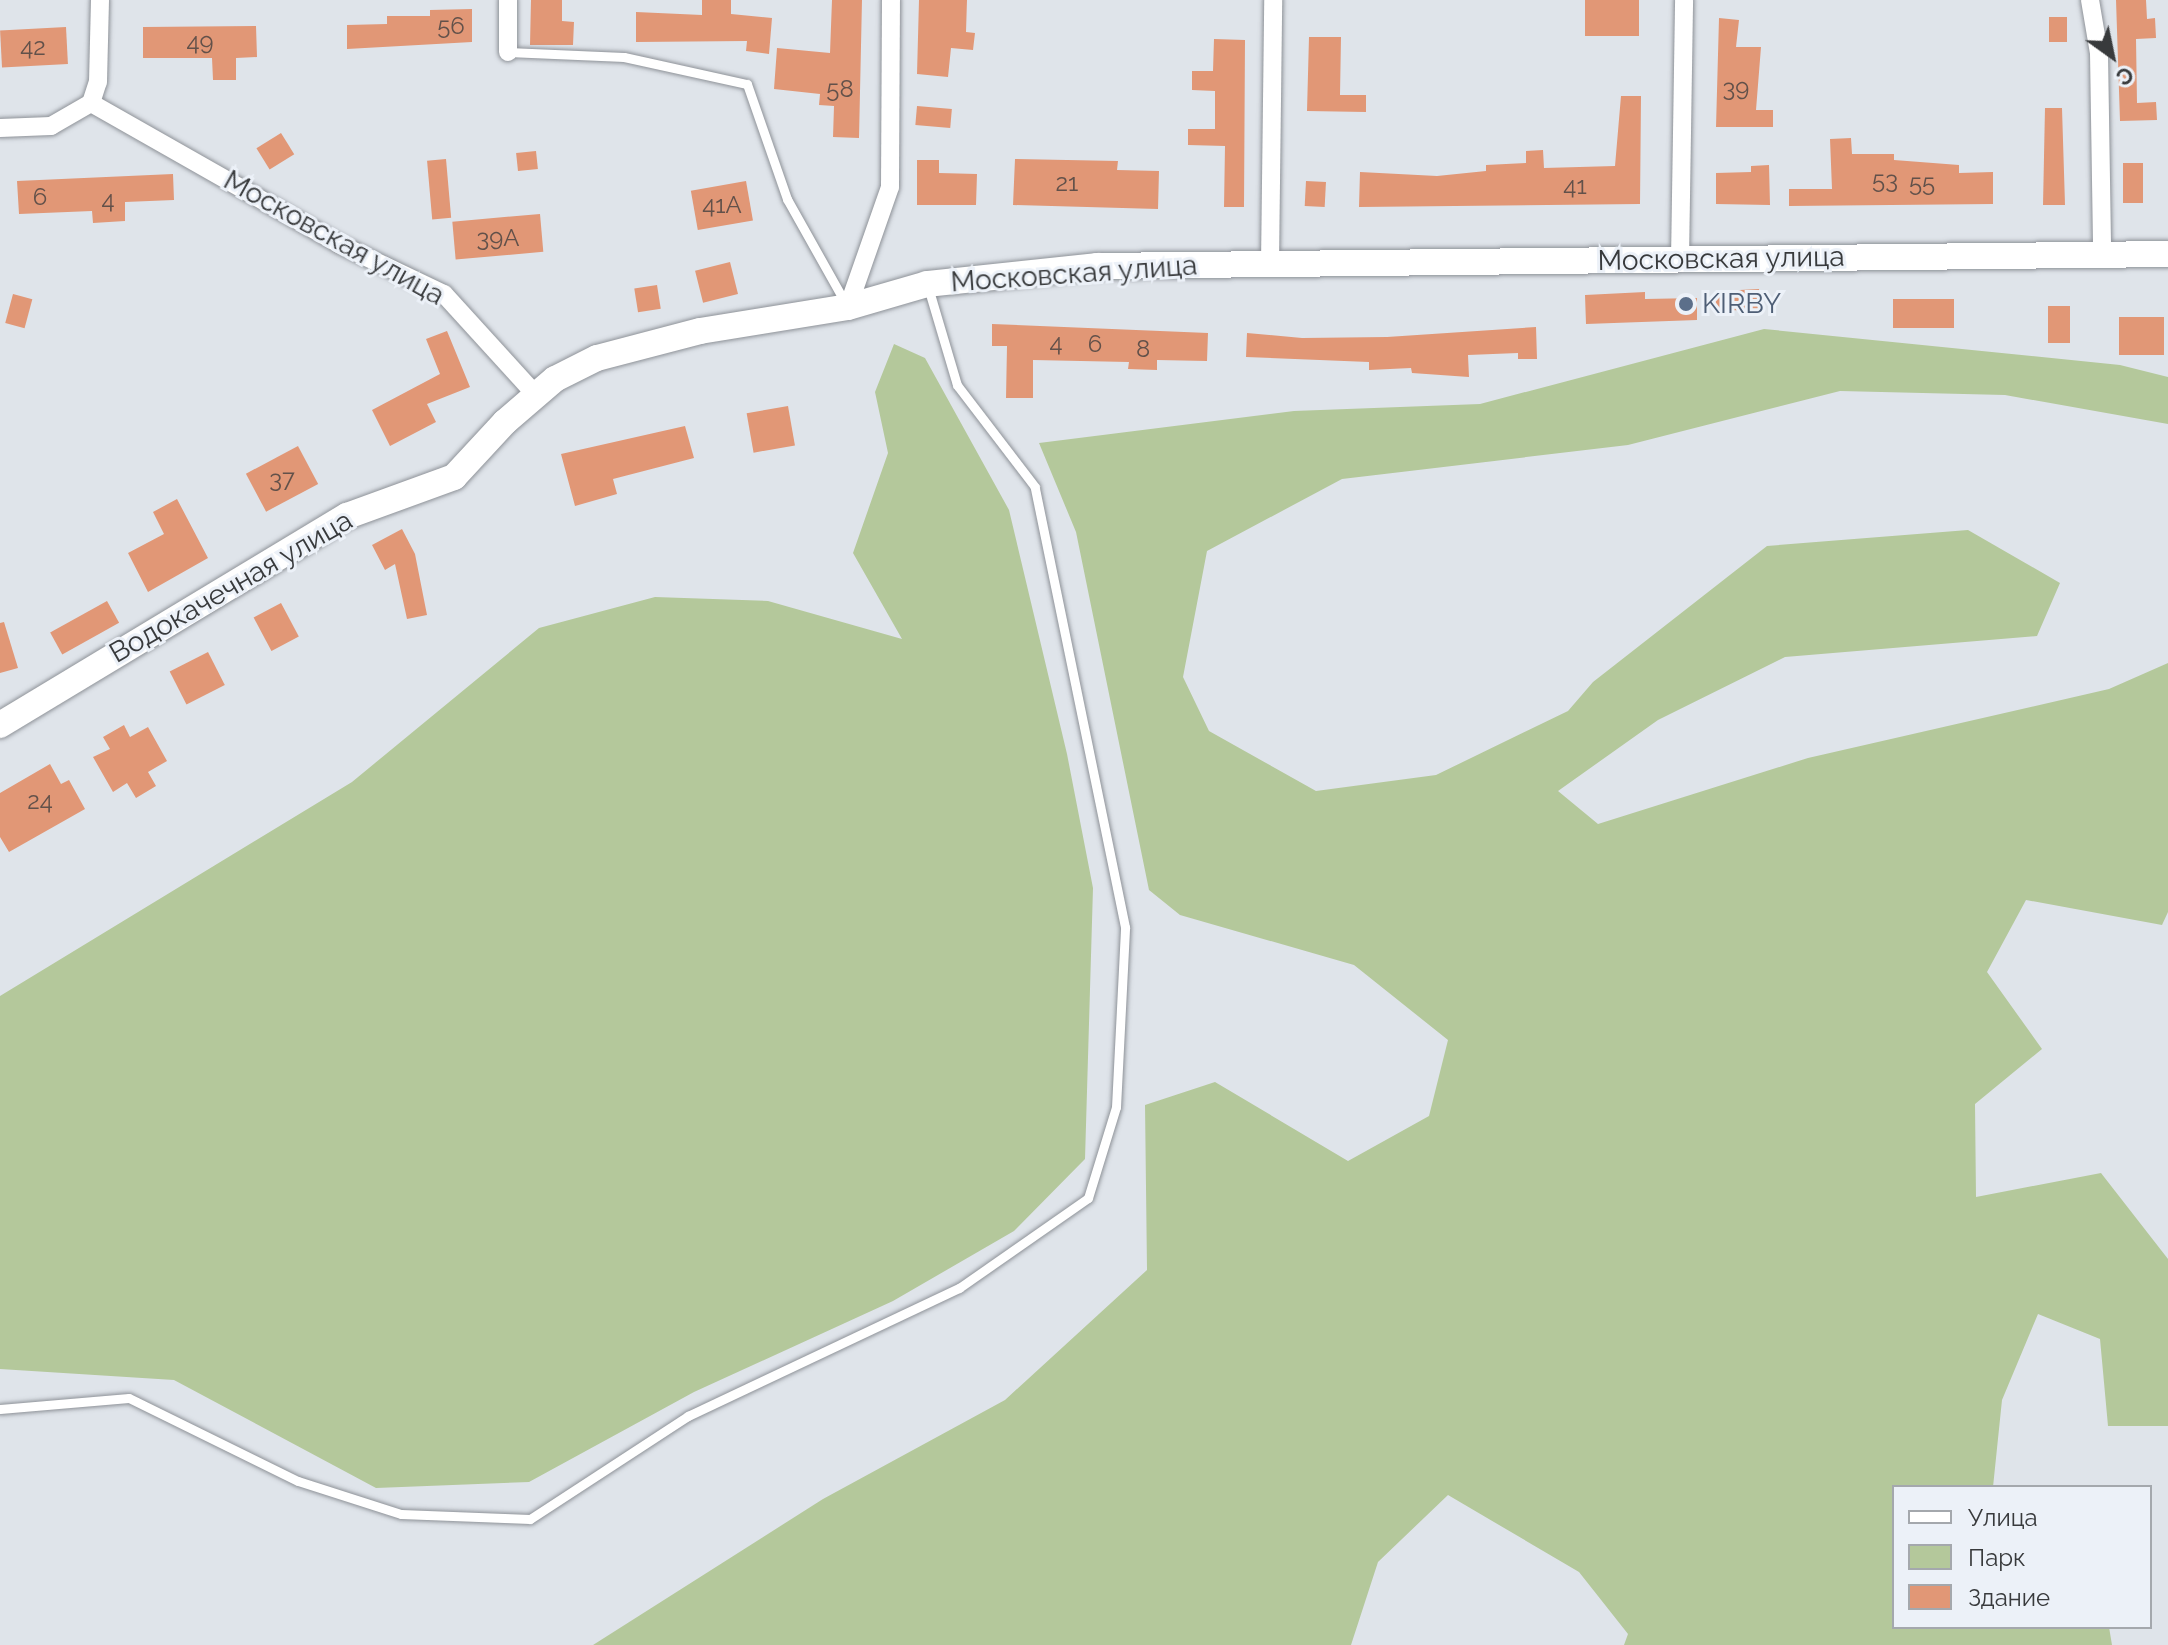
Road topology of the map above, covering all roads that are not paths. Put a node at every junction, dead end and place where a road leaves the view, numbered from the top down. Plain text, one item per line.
1 (100, 0) edge
2 (508, 0) edge
3 (891, 0) edge
4 (1273, 0) edge
5 (1684, 0) edge
6 (2090, 0) edge
7 (508, 52) joint
8 (91, 103) junction
9 (0, 128) edge
10 (2102, 254) junction
11 (2168, 254) edge
12 (1680, 260) junction
13 (1270, 264) junction
14 (927, 284) junction
15 (848, 307) junction
16 (535, 394) junction
17 (0, 725) edge
18 (0, 1409) edge

1 - 8 street
2 - 7 street
3 - 15 street
4 - 13 street
5 - 12 street
6 - 10 street
7 - 15 lane
8 - 9 street
8 - 16 street, Московская улица
10 - 11 street, Московская улица
10 - 12 street, Московская улица
12 - 13 street, Московская улица
13 - 14 street, Московская улица
14 - 15 street, Московская улица
14 - 18 lane
15 - 16 street, Московская улица
16 - 17 street, Водокачечная улица

